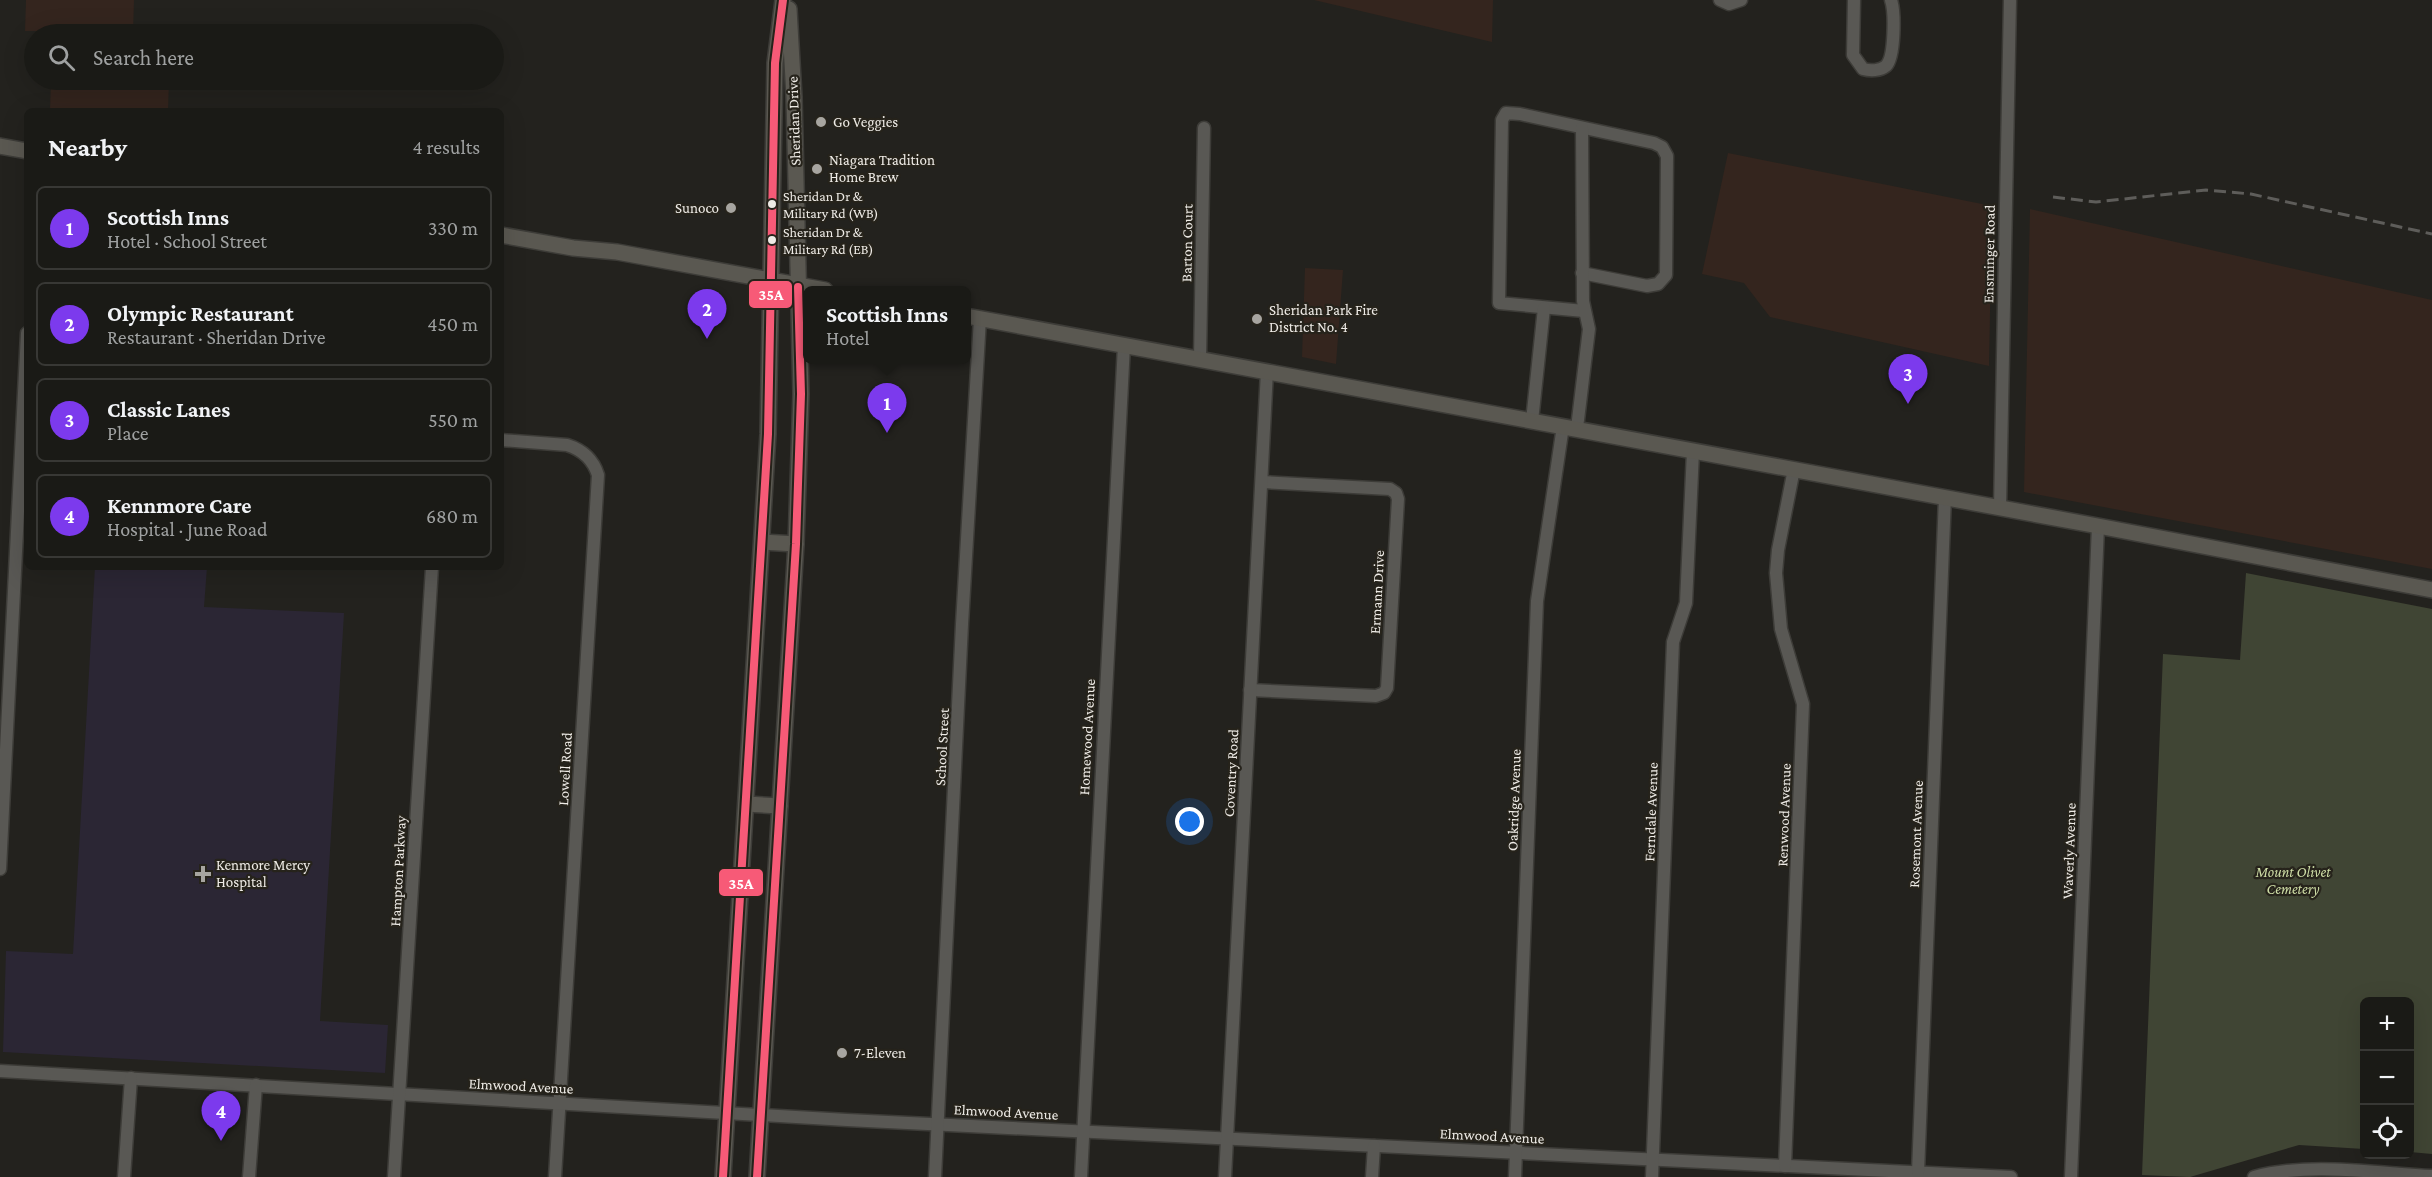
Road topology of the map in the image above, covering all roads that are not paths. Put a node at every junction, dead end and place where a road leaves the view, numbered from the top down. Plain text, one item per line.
1 (783, 0) edge
2 (788, 0) edge
3 (1720, 0) edge
4 (1741, 0) edge
5 (1854, 0) edge
6 (1891, 0) edge
7 (2010, 0) edge
8 (1204, 128) dead end
9 (1582, 128) junction
10 (0, 147) edge
11 (24, 151) edge
12 (504, 236) edge
13 (1582, 273) junction
14 (772, 281) junction
15 (798, 286) junction
16 (803, 287) edge
17 (1544, 308) junction
18 (1584, 311) junction
19 (973, 317) edge
20 (1124, 345) junction
21 (1200, 359) junction
22 (806, 364) edge
23 (1267, 371) junction
24 (24, 391) edge
25 (801, 394) junction
26 (1532, 421) junction
27 (1570, 427) junction
28 (504, 440) edge
29 (1694, 450) junction
30 (1794, 469) junction
31 (1262, 482) junction
32 (1945, 497) junction
33 (2000, 508) junction
34 (2098, 526) junction
35 (762, 542) junction
36 (796, 544) junction
37 (432, 570) edge
38 (2432, 590) edge
39 (0, 602) edge
40 (13, 602) junction
41 (1250, 690) junction
42 (746, 804) junction
43 (780, 806) junction
44 (0, 869) edge
45 (0, 1071) edge
46 (131, 1078) junction
47 (256, 1085) junction
48 (400, 1094) junction
49 (560, 1103) junction
50 (727, 1113) junction
51 (760, 1115) junction
52 (938, 1124) junction
53 (1083, 1131) junction
54 (1227, 1138) junction
55 (1374, 1146) junction
56 (1515, 1152) junction
57 (1653, 1160) junction
58 (1785, 1166) junction
59 (1918, 1172) junction
60 (2432, 1176) edge
61 (124, 1177) edge
62 (249, 1177) edge
63 (394, 1177) edge
64 (555, 1177) edge
65 (723, 1177) edge
66 (757, 1177) edge
67 (935, 1177) edge
68 (1081, 1177) edge
69 (1225, 1177) edge
70 (1372, 1177) edge
71 (1515, 1177) edge
72 (1652, 1177) edge
73 (2011, 1177) edge
74 (2071, 1177) edge
75 (2254, 1177) edge

1 - 14 main road, Sheridan Drive
2 - 15 main road, Sheridan Drive
3 - 4 street
5 - 6 street
7 - 33 street, Ensminger Road
8 - 21 street, Barton Court
9 - 13 street, Oakridge Avenue
9 - 13 street
9 - 17 street
10 - 11 main road
12 - 14 main road
13 - 18 street, Oakridge Avenue
14 - 15 main road
14 - 35 main road, Sheridan Drive
15 - 16 main road
15 - 25 main road, Sheridan Drive
17 - 18 street
17 - 26 street
18 - 27 street, Oakridge Avenue
19 - 20 main road
19 - 52 street, School Street
20 - 21 main road
20 - 53 street, Homewood Avenue
21 - 23 main road
22 - 25 main road
23 - 26 main road
23 - 31 street, Coventry Road
24 - 40 street
25 - 36 main road, Sheridan Drive
26 - 27 main road
27 - 29 main road
27 - 56 street, Oakridge Avenue
28 - 49 street, Lowell Road
29 - 30 main road
29 - 57 street, Ferndale Avenue
30 - 32 main road
30 - 58 street, Renwood Avenue
31 - 41 street, Coventry Road
31 - 41 street, Ermann Drive
32 - 33 main road
32 - 59 street, Rosemont Avenue
33 - 34 main road
34 - 38 main road
34 - 74 street, Waverly Avenue
35 - 36 main road
35 - 42 main road, Sheridan Drive
36 - 43 main road, Sheridan Drive
37 - 48 street, Hampton Parkway
39 - 40 street
40 - 44 street
41 - 54 street, Coventry Road
42 - 43 main road
42 - 50 main road, Sheridan Drive
43 - 51 main road, Sheridan Drive
45 - 46 street, Elmwood Avenue
46 - 47 street, Elmwood Avenue
46 - 61 street
47 - 48 street, Elmwood Avenue
47 - 62 street
48 - 49 street, Elmwood Avenue
48 - 63 street, Hampton Parkway
49 - 50 street, Elmwood Avenue
49 - 64 street, Lowell Road
50 - 51 street, Elmwood Avenue
50 - 65 main road, Sheridan Drive
51 - 52 street, Elmwood Avenue
51 - 66 main road, Sheridan Drive
52 - 53 street, Elmwood Avenue
52 - 67 street, School Street
53 - 54 street, Elmwood Avenue
53 - 68 street, Homewood Avenue
54 - 55 street, Elmwood Avenue
54 - 69 street, Coventry Road
55 - 56 street, Elmwood Avenue
55 - 70 street
56 - 57 street, Elmwood Avenue
56 - 71 street, Oakridge Avenue
57 - 58 street, Elmwood Avenue
57 - 72 street, Ferndale Avenue
58 - 59 street, Elmwood Avenue
59 - 73 street, Elmwood Avenue
60 - 75 street

